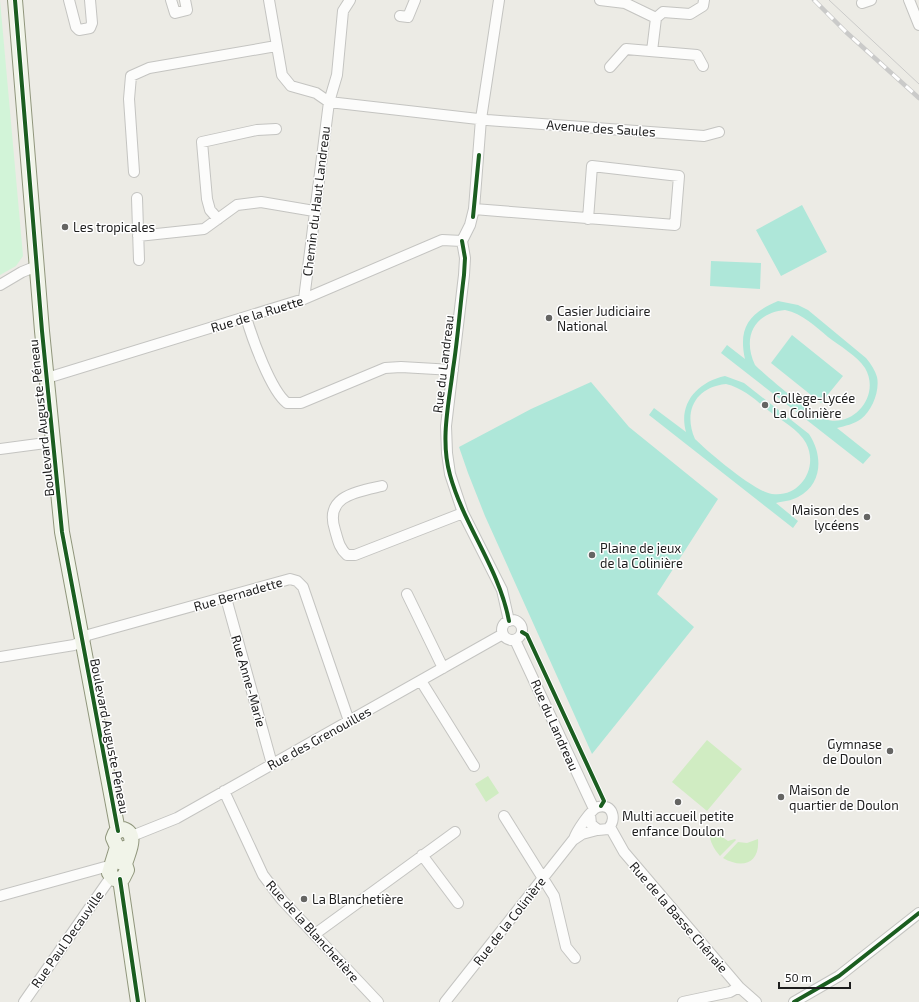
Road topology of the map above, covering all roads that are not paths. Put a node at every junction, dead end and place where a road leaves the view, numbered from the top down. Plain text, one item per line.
1 (15, 0) edge
2 (68, 0) edge
3 (90, 0) edge
4 (171, 0) edge
5 (185, 0) edge
6 (269, 0) edge
7 (350, 0) edge
8 (415, 0) edge
9 (499, 0) edge
10 (600, 0) edge
11 (704, 0) edge
12 (909, 0) edge
13 (626, 1) edge
14 (400, 16) dead end
15 (656, 18) junction
16 (919, 25) edge
17 (276, 46) junction
18 (652, 51) junction
19 (703, 66) dead end
20 (610, 67) dead end
21 (329, 102) junction
22 (481, 119) junction
23 (276, 129) dead end
24 (719, 132) dead end
25 (134, 172) dead end
26 (137, 198) dead end
27 (474, 209) junction
28 (314, 211) junction
29 (218, 219) junction
30 (588, 219) junction
31 (138, 236) junction
32 (462, 241) junction
33 (139, 260) dead end
34 (37, 266) junction
35 (0, 285) edge
36 (304, 300) junction
37 (246, 317) junction
38 (453, 370) junction
39 (46, 378) junction
40 (53, 442) junction
41 (0, 449) edge
42 (382, 486) dead end
43 (463, 513) junction
44 (407, 594) dead end
45 (226, 598) junction
46 (509, 621) junction
47 (503, 634) junction
48 (515, 640) junction
49 (82, 641) junction
50 (0, 658) edge
51 (443, 668) junction
52 (421, 681) junction
53 (349, 721) junction
54 (272, 764) junction
55 (474, 766) dead end
56 (224, 791) junction
57 (592, 812) junction
58 (504, 816) dead end
59 (610, 827) junction
60 (597, 830) junction
61 (455, 832) dead end
62 (573, 840) junction
63 (126, 843) junction
64 (422, 856) junction
65 (115, 870) junction
66 (544, 878) junction
67 (0, 896) edge
68 (458, 903) dead end
69 (919, 913) edge
70 (315, 934) junction
71 (575, 958) dead end
72 (739, 987) junction
73 (24, 1002) edge
74 (138, 1002) edge
75 (377, 1002) edge
76 (445, 1002) edge
77 (683, 1002) edge
78 (756, 1002) edge
79 (794, 1002) edge

1 - 34 street, Boulevard Auguste Péneau
2 - 3 street
4 - 5 street
6 - 17 street
7 - 21 street, Chemin du Haut Landreau
8 - 14 street
9 - 22 street
10 - 13 street
11 - 15 street
12 - 16 street
13 - 15 street
15 - 18 street
17 - 21 street
17 - 25 street
18 - 19 street
18 - 20 street
21 - 22 street
21 - 28 street, Chemin du Haut Landreau
22 - 24 street, Avenue des Saules
22 - 27 street
23 - 29 street
26 - 31 street
27 - 30 street
27 - 32 street
28 - 29 street
28 - 36 street, Chemin du Haut Landreau
29 - 31 street
30 - 30 street
31 - 33 street
32 - 36 street, Rue de la Ruette
32 - 38 street, Rue du Landreau
34 - 35 street
34 - 39 street, Boulevard Auguste Péneau
36 - 37 street, Rue de la Ruette
37 - 38 street
37 - 39 street, Rue de la Ruette
38 - 43 street, Rue du Landreau
39 - 40 street, Boulevard Auguste Péneau
40 - 41 street
40 - 49 street, Boulevard Auguste Péneau
42 - 43 street
43 - 46 street, Rue du Landreau
44 - 51 street
45 - 49 street, Rue Bernadette
45 - 53 street, Rue Bernadette
45 - 54 street, Rue Anne-Marie
46 - 47 street
46 - 48 street
47 - 48 street
47 - 51 street, Rue des Grenouilles
48 - 57 street, Rue du Landreau
49 - 50 street, Rue Bernadette
49 - 63 street, Boulevard Auguste Péneau
51 - 52 street, Rue des Grenouilles
52 - 53 street, Rue des Grenouilles
52 - 55 street
53 - 54 street, Rue des Grenouilles
54 - 56 street, Rue des Grenouilles
56 - 63 street, Rue des Grenouilles
56 - 70 street, Rue de la Blanchetière
57 - 59 street
57 - 60 street
57 - 62 street, Rue de la Colinière
58 - 66 street
59 - 60 street
59 - 72 street, Rue de la Basse Chênaie
60 - 62 street, Rue de la Colinière
61 - 64 street
62 - 66 street, Rue de la Colinière
63 - 65 street
64 - 68 street
64 - 70 street
65 - 67 street
65 - 73 street, Rue Paul Decauville
65 - 74 street
66 - 71 street
66 - 76 street, Rue de la Colinière
69 - 79 street
70 - 75 street, Rue de la Blanchetière
72 - 77 street
72 - 78 street, Rue de la Basse Chênaie

